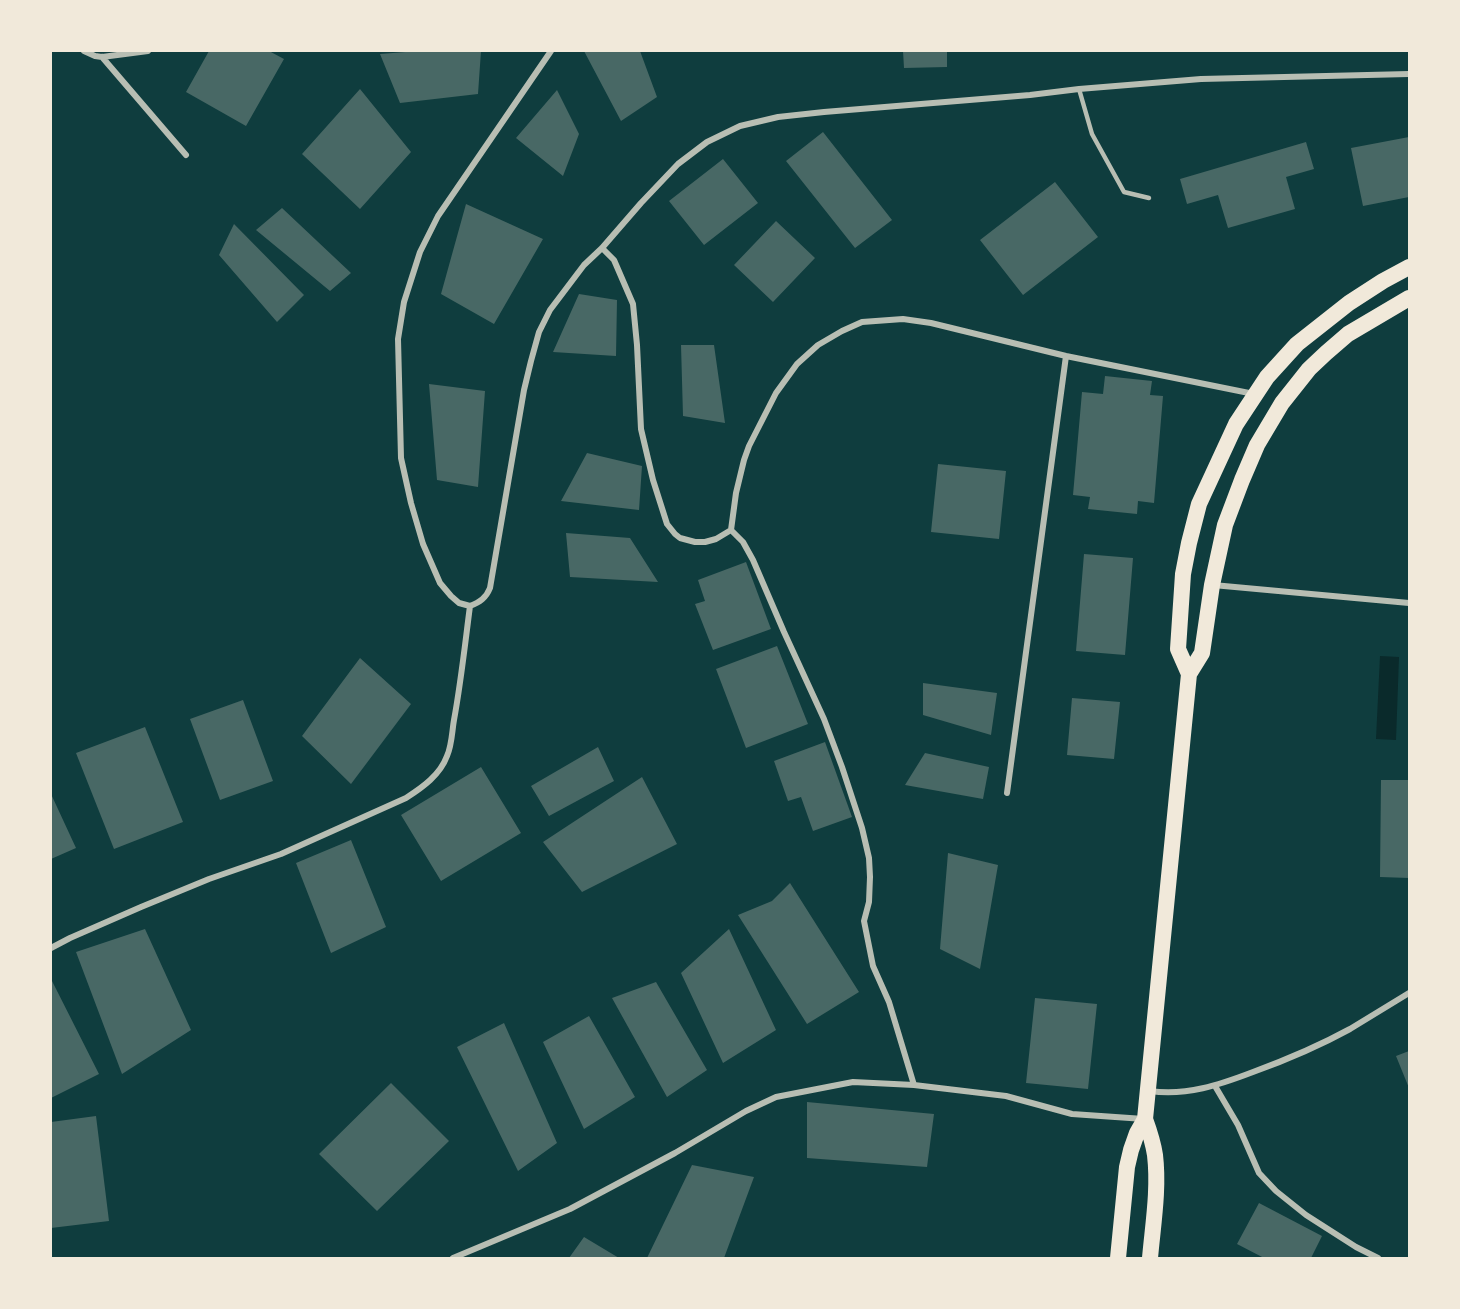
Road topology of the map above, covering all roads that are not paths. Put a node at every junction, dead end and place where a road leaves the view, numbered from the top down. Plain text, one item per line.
1 (84, 51) edge
2 (148, 51) edge
3 (551, 51) edge
4 (102, 57) junction
5 (1409, 74) edge
6 (1079, 88) junction
7 (186, 155) dead end
8 (1149, 198) dead end
9 (602, 248) junction
10 (1409, 267) edge
11 (1409, 298) edge
12 (1066, 356) junction
13 (1254, 394) junction
14 (731, 530) junction
15 (1212, 585) junction
16 (1409, 603) edge
17 (470, 606) junction
18 (1189, 674) junction
19 (1007, 793) dead end
20 (51, 948) edge
21 (1409, 993) edge
22 (914, 1085) junction
23 (1215, 1086) junction
24 (1147, 1091) junction
25 (1145, 1119) junction
26 (453, 1258) edge
27 (1118, 1258) edge
28 (1150, 1258) edge
29 (1378, 1258) edge

1 - 4 street
2 - 4 street
3 - 17 street
4 - 7 street
5 - 6 street
6 - 8 lane
6 - 9 street
9 - 14 street
9 - 17 street
10 - 13 highway
11 - 15 highway
12 - 13 street
12 - 14 street
12 - 19 street
13 - 18 highway
14 - 22 street
15 - 16 street
15 - 18 highway
17 - 20 street
18 - 24 highway
21 - 23 street
22 - 25 street
22 - 26 street
23 - 24 street
23 - 29 street
24 - 25 highway
25 - 27 highway
25 - 28 highway

